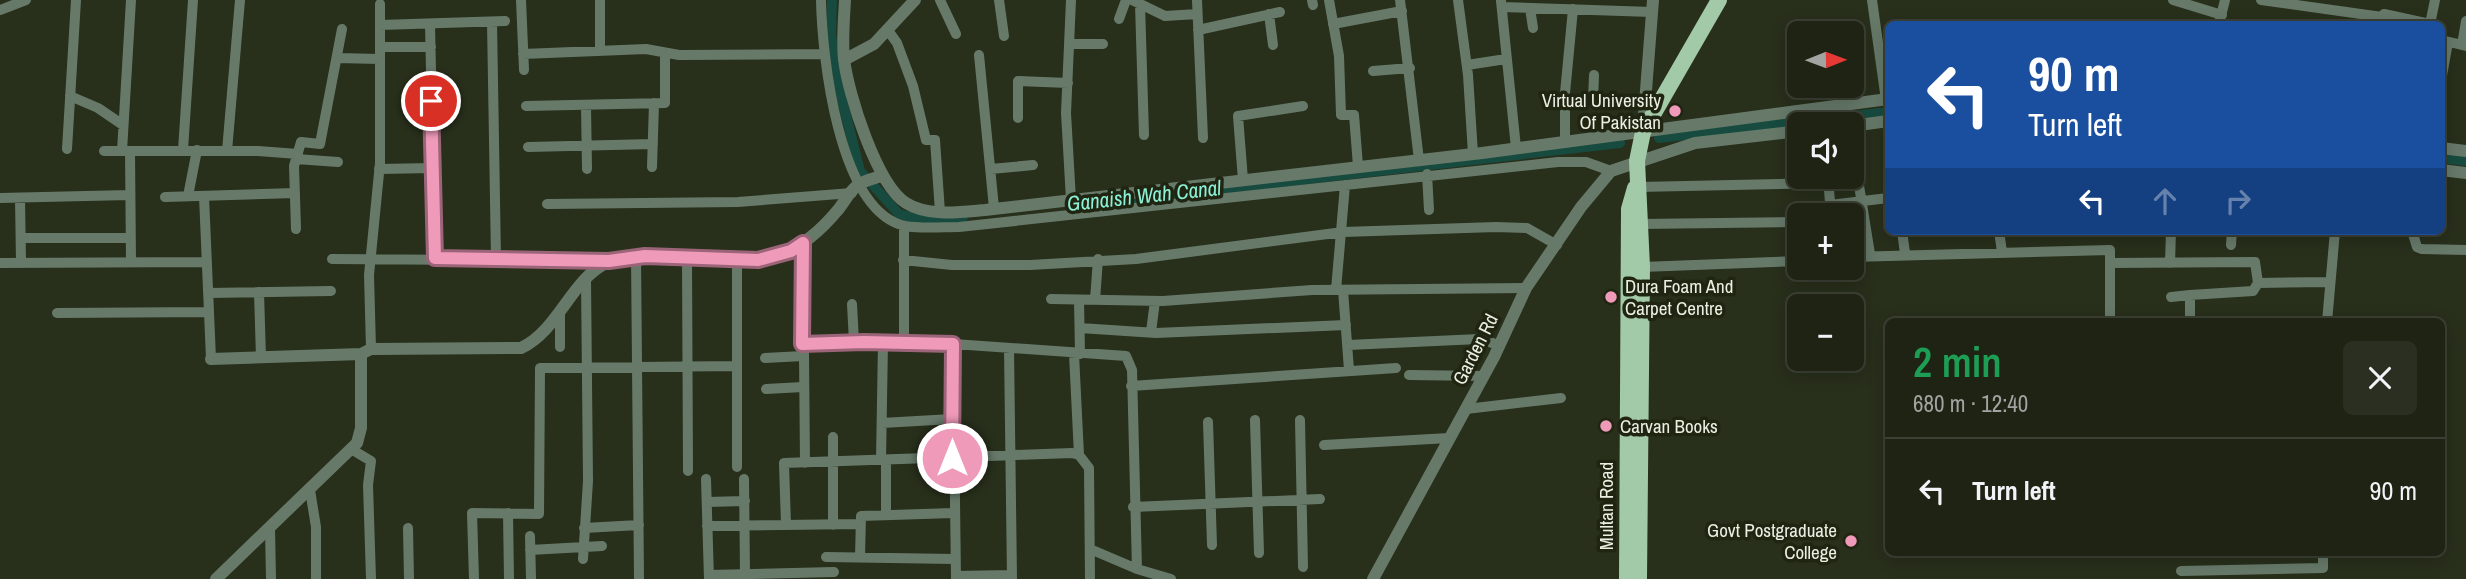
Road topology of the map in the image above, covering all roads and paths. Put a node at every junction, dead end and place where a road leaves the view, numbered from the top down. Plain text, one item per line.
1 (26, 0) edge
2 (76, 0) edge
3 (131, 0) edge
4 (193, 0) edge
5 (240, 0) edge
6 (521, 0) edge
7 (600, 0) edge
8 (821, 0) edge
9 (845, 0) edge
10 (915, 0) edge
11 (940, 0) edge
12 (999, 0) edge
13 (1070, 0) edge
14 (1125, 0) edge
15 (1196, 0) edge
16 (1329, 0) edge
17 (1458, 0) edge
18 (1719, 0) edge
19 (1872, 0) edge
20 (2173, 0) edge
21 (2225, 0) edge
22 (2261, 0) edge
23 (2435, 0) edge
24 (1136, 2) edge
25 (380, 4) dead end
26 (1502, 4) edge
27 (2290, 4) junction
28 (1401, 6) edge
29 (1577, 6) edge
30 (1652, 6) edge
31 (1530, 8) junction
32 (0, 10) edge
33 (1197, 14) junction
34 (2290, 16) dead end
35 (1119, 19) dead end
36 (2220, 20) edge
37 (505, 21) dead end
38 (2400, 21) edge
39 (2431, 21) edge
40 (2466, 21) edge
41 (492, 22) junction
42 (430, 24) junction
43 (1333, 24) junction
44 (380, 25) junction
45 (1533, 28) dead end
46 (342, 29) dead end
47 (887, 29) junction
48 (1198, 30) junction
49 (956, 34) dead end
50 (1004, 36) dead end
51 (2445, 41) edge
52 (1069, 44) junction
53 (1103, 44) dead end
54 (1273, 45) dead end
55 (2464, 46) edge
56 (431, 47) junction
57 (600, 51) junction
58 (665, 52) junction
59 (380, 53) junction
60 (523, 54) junction
61 (824, 54) junction
62 (979, 55) dead end
63 (337, 58) junction
64 (1506, 59) junction
65 (844, 60) junction
66 (1467, 65) junction
67 (1410, 68) junction
68 (524, 70) dead end
69 (1373, 71) dead end
70 (1594, 75) dead end
71 (1068, 83) junction
72 (1885, 86) edge
73 (70, 96) junction
74 (1565, 99) junction
75 (1885, 99) edge
76 (654, 103) junction
77 (586, 105) junction
78 (526, 106) dead end
79 (1303, 107) dead end
80 (1018, 118) dead end
81 (1885, 121) edge
82 (1864, 124) edge
83 (123, 125) junction
84 (1643, 132) junction
85 (1787, 132) edge
86 (1144, 135) dead end
87 (1202, 138) dead end
88 (1565, 141) junction
89 (653, 144) junction
90 (587, 146) junction
91 (528, 147) dead end
92 (1516, 148) junction
93 (2445, 148) edge
94 (67, 149) dead end
95 (183, 150) junction
96 (197, 150) junction
97 (227, 150) junction
98 (104, 151) dead end
99 (126, 151) junction
100 (2466, 151) edge
101 (1473, 154) junction
102 (297, 157) junction
103 (1419, 160) junction
104 (1637, 161) junction
105 (338, 162) dead end
106 (1033, 165) dead end
107 (1358, 166) junction
108 (652, 167) dead end
109 (433, 168) junction
110 (379, 169) junction
111 (587, 169) dead end
112 (991, 169) junction
113 (2445, 170) edge
114 (1611, 171) junction
115 (2466, 173) edge
116 (1427, 174) junction
117 (881, 176) junction
118 (1243, 180) junction
119 (1787, 181) edge
120 (1345, 185) junction
121 (1637, 185) junction
122 (858, 186) junction
123 (1859, 189) edge
124 (295, 194) junction
125 (130, 195) junction
126 (188, 196) junction
127 (204, 196) junction
128 (165, 197) dead end
129 (0, 198) edge
130 (20, 198) junction
131 (1885, 198) edge
132 (1071, 200) junction
133 (1861, 201) junction
134 (1854, 203) edge
135 (548, 204) dead end
136 (994, 208) junction
137 (1429, 210) dead end
138 (940, 212) junction
139 (1787, 222) edge
140 (1642, 224) junction
141 (904, 226) junction
142 (296, 229) dead end
143 (1343, 232) junction
144 (1903, 235) edge
145 (2000, 235) edge
146 (2171, 235) edge
147 (2232, 235) edge
148 (2334, 235) edge
149 (2413, 235) edge
150 (21, 238) junction
151 (130, 238) junction
152 (803, 243) junction
153 (1557, 245) junction
154 (2231, 245) dead end
155 (2466, 250) edge
156 (2002, 252) junction
157 (1905, 253) junction
158 (1870, 254) junction
159 (1864, 255) edge
160 (636, 256) junction
161 (435, 258) junction
162 (332, 259) dead end
163 (370, 259) junction
164 (496, 259) junction
165 (687, 259) junction
166 (1098, 259) junction
167 (737, 260) junction
168 (903, 260) junction
169 (609, 261) junction
170 (1787, 261) edge
171 (131, 262) junction
172 (206, 262) junction
173 (0, 263) edge
174 (21, 263) junction
175 (2110, 263) junction
176 (2170, 263) junction
177 (1642, 267) junction
178 (586, 279) junction
179 (2328, 282) junction
180 (2258, 283) junction
181 (1526, 288) junction
182 (1340, 290) junction
183 (331, 291) dead end
184 (259, 292) junction
185 (208, 293) junction
186 (2190, 295) junction
187 (2171, 298) dead end
188 (1051, 299) dead end
189 (1079, 300) junction
190 (1095, 300) junction
191 (1155, 301) junction
192 (852, 304) dead end
193 (208, 312) junction
194 (560, 312) junction
195 (57, 313) dead end
196 (2110, 318) edge
197 (2190, 318) edge
198 (2327, 318) edge
199 (1346, 325) junction
200 (1080, 328) junction
201 (1152, 332) junction
202 (854, 342) junction
203 (883, 342) junction
204 (904, 342) junction
205 (802, 344) junction
206 (953, 344) junction
207 (1348, 345) junction
208 (1499, 345) junction
209 (560, 347) dead end
210 (1009, 348) junction
211 (366, 352) junction
212 (1077, 354) junction
213 (803, 356) junction
214 (261, 358) junction
215 (765, 358) dead end
216 (211, 359) joint
217 (736, 366) junction
218 (587, 367) junction
219 (637, 367) junction
220 (686, 367) junction
221 (1396, 368) dead end
222 (1349, 370) junction
223 (1409, 375) dead end
224 (1483, 376) junction
225 (1130, 386) junction
226 (803, 387) junction
227 (766, 389) dead end
228 (1561, 398) dead end
229 (1465, 409) junction
230 (952, 419) junction
231 (1255, 420) dead end
232 (1300, 420) dead end
233 (1208, 422) dead end
234 (882, 423) junction
235 (832, 437) dead end
236 (1450, 438) junction
237 (1324, 445) dead end
238 (351, 449) junction
239 (1079, 455) junction
240 (1009, 456) junction
241 (952, 458) junction
242 (884, 460) junction
243 (832, 462) junction
244 (804, 463) junction
245 (737, 467) dead end
246 (688, 471) dead end
247 (706, 479) dead end
248 (744, 479) dead end
249 (310, 490) junction
250 (1321, 499) dead end
251 (1302, 500) junction
252 (745, 501) junction
253 (706, 502) junction
254 (1258, 502) junction
255 (1211, 503) junction
256 (1133, 506) junction
257 (508, 513) junction
258 (953, 513) junction
259 (886, 515) junction
260 (860, 524) junction
261 (639, 525) junction
262 (745, 525) junction
263 (786, 525) junction
264 (833, 525) junction
265 (707, 526) junction
266 (270, 528) junction
267 (408, 528) dead end
268 (584, 528) junction
269 (530, 536) dead end
270 (1212, 545) dead end
271 (602, 546) dead end
272 (1090, 549) junction
273 (530, 550) junction
274 (583, 553) junction
275 (1259, 554) dead end
276 (2323, 556) edge
277 (860, 557) junction
278 (954, 559) junction
279 (1303, 566) dead end
280 (1137, 569) junction
281 (2181, 571) dead end
282 (745, 574) junction
283 (828, 574) edge
284 (2265, 574) edge
285 (2305, 574) edge
286 (2197, 575) edge
287 (761, 576) edge
288 (709, 577) edge
289 (1012, 577) edge
290 (956, 578) edge
291 (1165, 578) edge
292 (216, 579) edge
293 (271, 579) edge
294 (316, 579) edge
295 (371, 579) edge
296 (409, 579) edge
297 (474, 579) edge
298 (509, 579) edge
299 (531, 579) edge
300 (639, 579) edge
301 (1090, 579) edge
302 (1373, 579) edge
303 (1627, 579) edge
304 (1639, 579) edge

1 - 32 street
2 - 73 street
3 - 83 street
4 - 95 street
5 - 97 street
6 - 60 street
7 - 57 street
8 - 61 street
9 - 65 street
10 - 47 street
11 - 49 street
12 - 50 street
13 - 52 street
14 - 35 street
15 - 33 street
16 - 43 street
17 - 66 street
18 - 84 main road, Multan Road
19 - 72 street
20 - 36 street
21 - 36 street
22 - 27 street
23 - 39 street
24 - 33 street
24 - 86 street
25 - 44 street
26 - 31 street
26 - 64 street
27 - 34 street
27 - 38 street
28 - 43 street
28 - 67 street
29 - 30 street
29 - 31 street
29 - 74 street
30 - 84 street
31 - 45 street
33 - 48 street
37 - 41 street
40 - 55 street
41 - 42 street
41 - 164 street
42 - 44 street
42 - 56 street
43 - 107 street
44 - 59 street
46 - 63 street
47 - 65 street
47 - 138 street
48 - 54 street
48 - 87 street
51 - 55 street
52 - 53 street
52 - 71 street
56 - 59 street
56 - 109 street
57 - 58 street
57 - 60 street
58 - 61 street
58 - 76 street
59 - 63 street
59 - 110 street
60 - 68 street
61 - 122 street
62 - 112 street
63 - 102 street
64 - 66 street
64 - 92 street
65 - 117 street
66 - 101 street
67 - 69 street
67 - 103 street
70 - 74 street
71 - 80 street
71 - 132 street
73 - 83 street
73 - 94 street
74 - 88 street
75 - 84 street
76 - 77 street
76 - 89 street
77 - 78 street
77 - 90 street
79 - 118 street
81 - 82 street
83 - 99 street
84 - 88 street
84 - 104 main road, Multan Road
85 - 104 street, Garden Rd
88 - 92 street
89 - 90 street
89 - 108 street
90 - 91 street
90 - 111 street
92 - 101 street
93 - 100 street
95 - 96 street
95 - 99 street
96 - 97 street
96 - 126 street
97 - 102 street
98 - 99 street
99 - 125 street
101 - 103 street
102 - 105 street
102 - 124 street
103 - 107 street
104 - 114 street, Garden Rd
104 - 121 main road, Multan Road
106 - 112 street
107 - 118 street
109 - 110 street
109 - 161 street
110 - 163 street
112 - 136 street
113 - 115 street
114 - 116 street
114 - 153 street, Garden Rd
116 - 120 street
116 - 137 street
117 - 122 street
117 - 138 street
118 - 132 street
119 - 121 street
120 - 141 street
120 - 143 street
121 - 140 main road, Multan Road
121 - 303 main road, Multan Road
122 - 135 street
122 - 141 street
122 - 152 street
123 - 133 street
124 - 127 street
124 - 142 street
125 - 130 street
125 - 151 street
126 - 127 street
126 - 128 street
127 - 172 street
129 - 130 street
130 - 150 street
131 - 133 street
132 - 136 street
133 - 134 street
133 - 158 street
136 - 138 street
139 - 140 street
140 - 177 main road, Multan Road
141 - 168 street
143 - 153 street
143 - 166 street
143 - 182 street
144 - 157 street
145 - 156 street
146 - 176 street
147 - 154 street
148 - 179 street
149 - 155 street
150 - 151 street
150 - 174 street
151 - 171 street
152 - 167 street
152 - 205 street
153 - 181 street, Garden Rd
156 - 157 street
156 - 175 street
157 - 158 street
158 - 159 street
160 - 165 street
160 - 169 street
160 - 219 street
161 - 163 street
161 - 164 street
162 - 163 street
163 - 211 street
164 - 169 street
165 - 167 street
165 - 220 street
166 - 168 street
166 - 190 street
167 - 217 street
168 - 204 street
169 - 178 street
170 - 177 street
171 - 172 street
171 - 174 street
172 - 185 street
173 - 174 street
175 - 176 street
175 - 196 street
176 - 180 street
177 - 304 main road, Multan Road
178 - 194 street
178 - 218 street
179 - 180 street
179 - 198 street
180 - 186 street
181 - 182 street
181 - 208 street, Garden Rd
182 - 191 street
182 - 199 street
183 - 184 street
184 - 185 street
184 - 214 street
185 - 193 street
186 - 187 street
186 - 197 street
188 - 189 street
189 - 190 street
189 - 200 street
190 - 191 street
191 - 201 street
192 - 202 street
193 - 195 street
193 - 216 street
194 - 209 street
194 - 211 street
199 - 201 street
199 - 207 street
200 - 201 street
200 - 212 street
202 - 203 street
202 - 205 street
203 - 204 street
203 - 234 street
204 - 206 street
205 - 213 street
206 - 210 street
206 - 230 street
207 - 208 street
207 - 222 street
208 - 224 street, Garden Rd
210 - 212 street
210 - 240 street
211 - 214 street
211 - 238 street
212 - 225 street
212 - 239 street
213 - 215 street
213 - 226 street
214 - 216 street
217 - 220 street
217 - 245 street
218 - 219 street
218 - 257 street
218 - 268 street
219 - 220 street
219 - 261 street
220 - 246 street
221 - 222 street
222 - 225 street
223 - 224 street
224 - 229 street, Garden Rd
225 - 256 street
226 - 227 street
226 - 244 street
228 - 229 street
229 - 236 street, Garden Rd
230 - 234 street
230 - 241 street
231 - 254 street
232 - 251 street
233 - 255 street
234 - 242 street
235 - 243 street
236 - 237 street
236 - 302 street, Garden Rd
238 - 249 street
238 - 295 street
239 - 240 street
239 - 272 street
240 - 241 street
240 - 289 street
241 - 242 street
241 - 258 street
242 - 243 street
242 - 259 street
243 - 244 street
243 - 264 street
244 - 263 street
247 - 253 street
248 - 252 street
249 - 266 street
249 - 294 street
250 - 251 street
251 - 254 street
251 - 279 street
252 - 253 street
252 - 262 street
253 - 265 street
254 - 255 street
254 - 275 street
255 - 256 street
255 - 270 street
256 - 280 street
257 - 297 street
257 - 298 street
258 - 259 street
258 - 278 street
259 - 260 street
260 - 264 street
260 - 277 street
261 - 268 street
261 - 300 street
262 - 263 street
262 - 265 street
262 - 282 street
263 - 264 street
265 - 288 street
266 - 292 street
266 - 293 street
267 - 296 street
268 - 274 street
269 - 273 street
271 - 274 street
272 - 280 street
272 - 301 street
273 - 274 street
273 - 299 street
276 - 285 street
277 - 278 street
277 - 283 street
278 - 290 street
280 - 291 street
281 - 286 street
282 - 287 street
282 - 288 street
283 - 287 street
284 - 285 street
284 - 286 street
289 - 290 street

